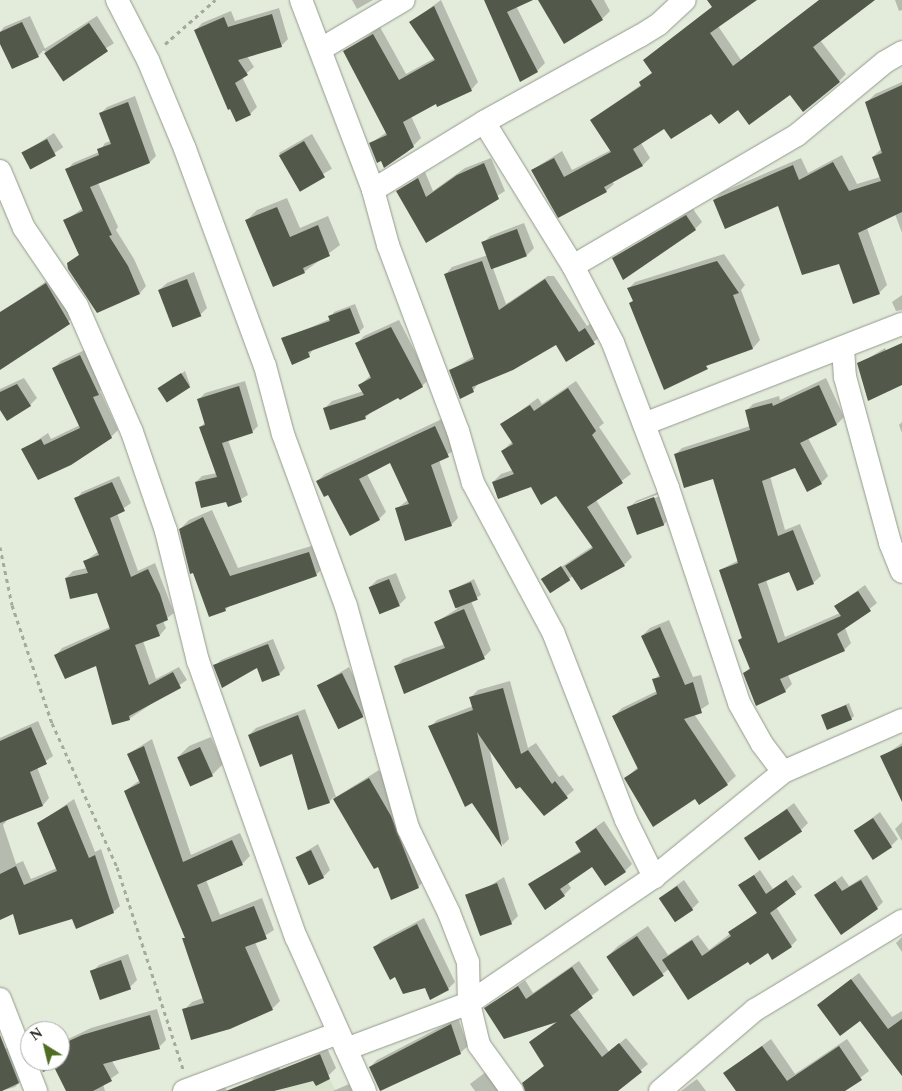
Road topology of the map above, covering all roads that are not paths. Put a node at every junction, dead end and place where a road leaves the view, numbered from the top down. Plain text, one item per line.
1 (117, 0) edge
2 (301, 0) edge
3 (404, 0) edge
4 (685, 0) edge
5 (321, 49) junction
6 (902, 52) edge
7 (484, 122) junction
8 (0, 171) edge
9 (373, 190) junction
10 (573, 266) junction
11 (902, 324) edge
12 (843, 350) junction
13 (644, 424) junction
14 (896, 540) edge
15 (902, 572) edge
16 (902, 720) edge
17 (783, 772) junction
18 (654, 877) junction
19 (902, 921) edge
20 (0, 999) edge
21 (469, 1003) junction
22 (342, 1041) junction
23 (187, 1090) edge
24 (36, 1091) edge
25 (365, 1091) edge
26 (512, 1091) edge
27 (660, 1091) edge

1 - 21 street
2 - 5 street
3 - 5 street
4 - 7 street
5 - 9 street
6 - 10 street
7 - 9 street
7 - 10 street
8 - 22 street
9 - 18 street
10 - 13 street
11 - 12 street
12 - 13 street
12 - 14 street
13 - 17 street
14 - 15 street
16 - 17 street
17 - 18 street
18 - 21 street
19 - 27 street
20 - 24 street
21 - 22 street
21 - 26 street
22 - 23 street
22 - 25 street

